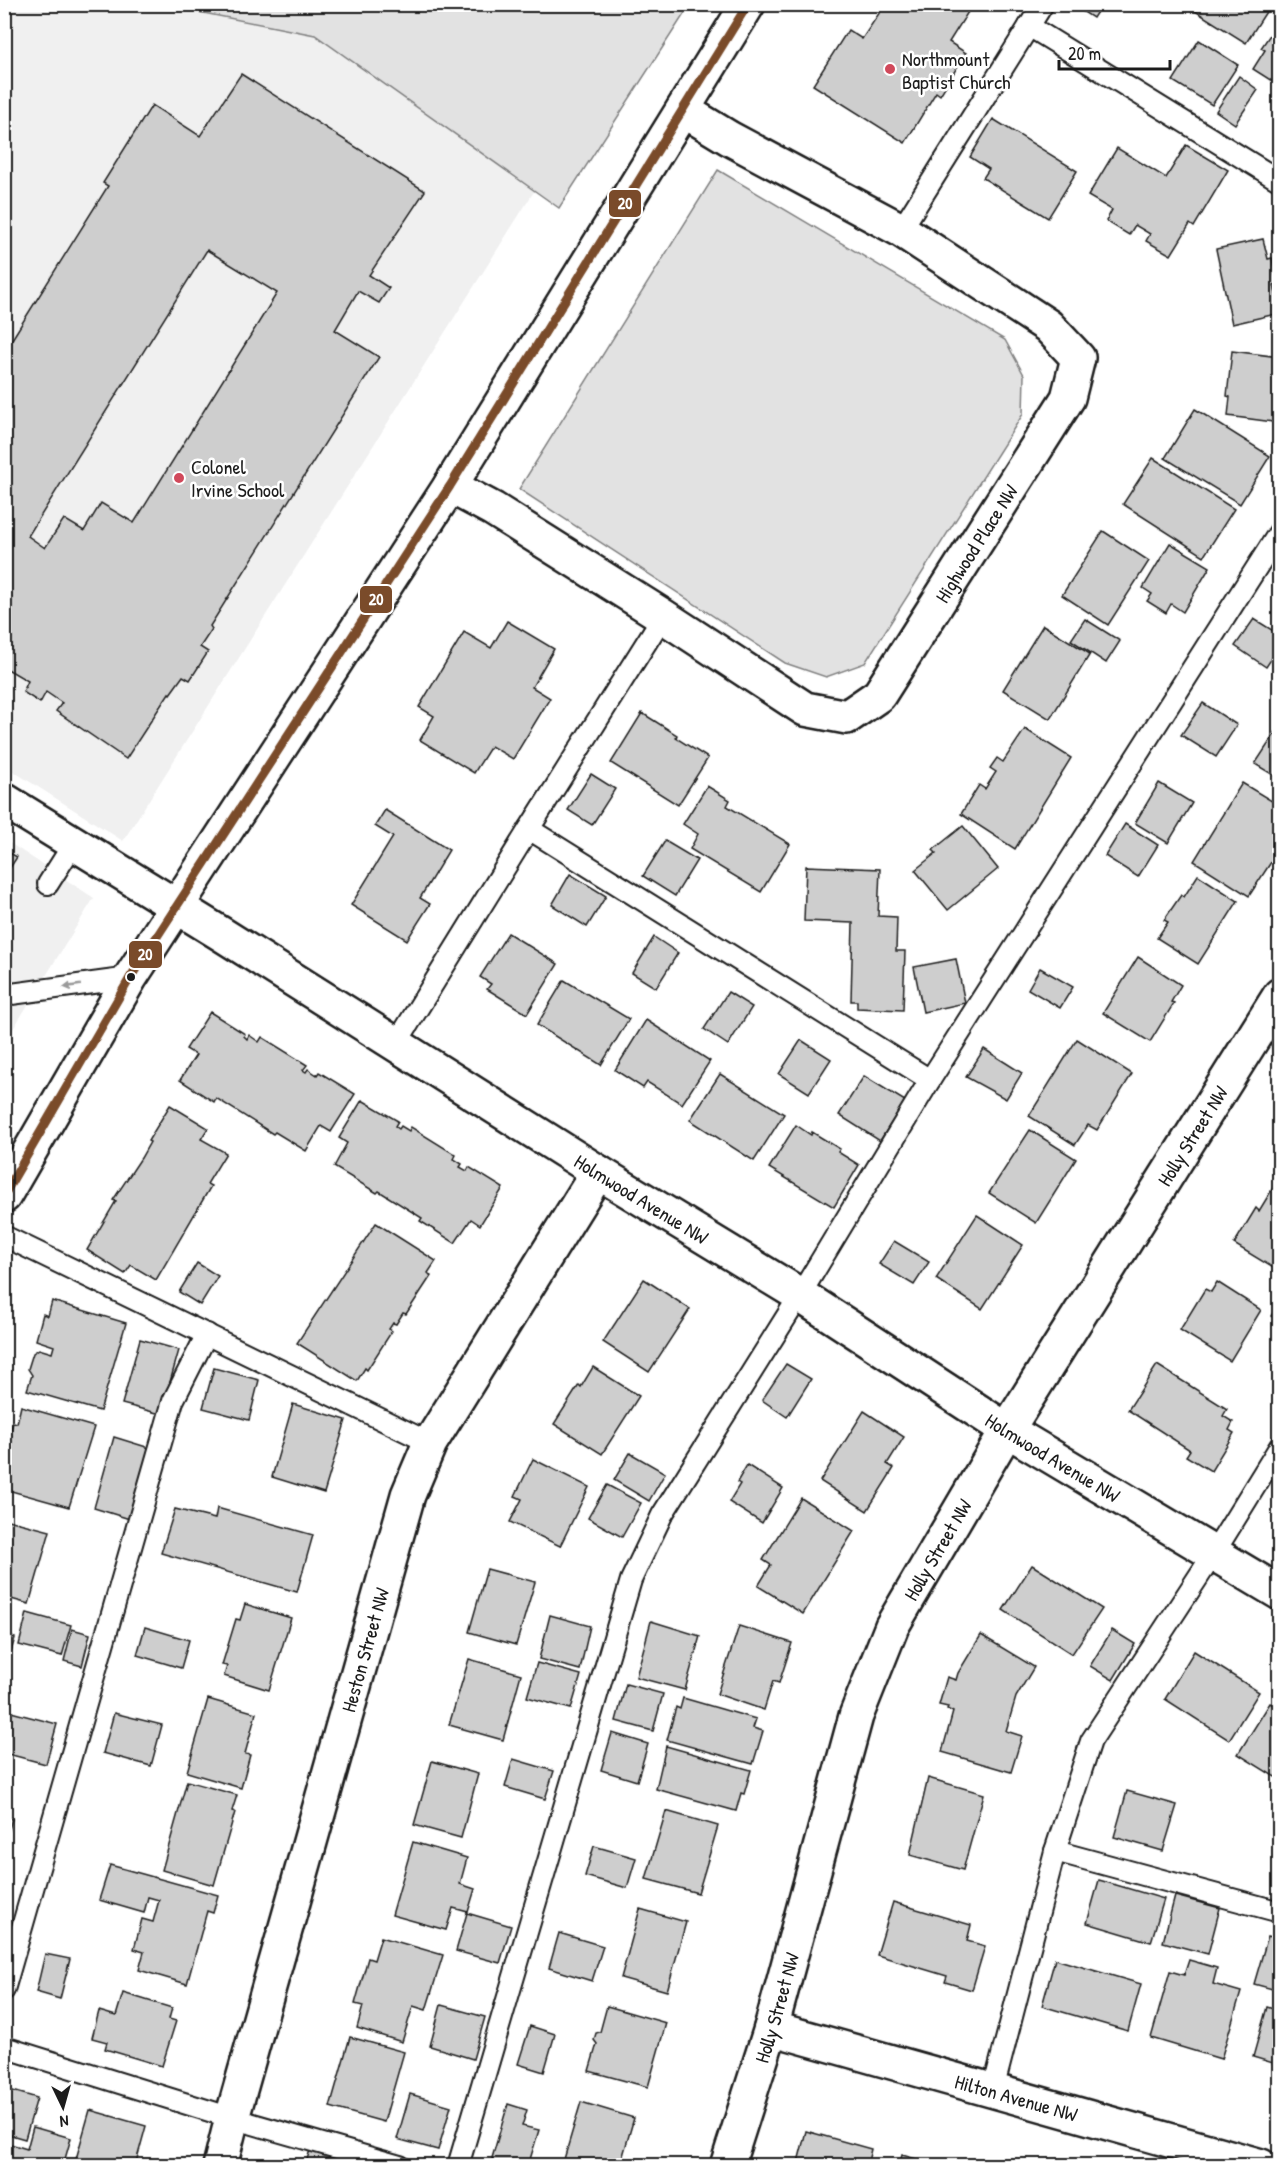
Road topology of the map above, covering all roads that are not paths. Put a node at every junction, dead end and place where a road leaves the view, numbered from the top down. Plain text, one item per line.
1 (748, 4) edge
2 (1043, 4) edge
3 (1029, 26) junction
4 (683, 110) junction
5 (1280, 182) edge
6 (901, 230) junction
7 (450, 486) junction
8 (1280, 531) edge
9 (663, 616) junction
10 (4, 800) edge
11 (529, 829) junction
12 (74, 843) junction
13 (48, 884) dead end
14 (176, 906) junction
15 (130, 978) junction
16 (1280, 994) edge
17 (4, 995) edge
18 (396, 1044) junction
19 (930, 1080) junction
20 (598, 1172) junction
21 (4, 1196) edge
22 (4, 1236) edge
23 (800, 1295) junction
24 (207, 1334) junction
25 (1007, 1430) junction
26 (430, 1443) junction
27 (1280, 1446) edge
28 (1214, 1553) junction
29 (1280, 1593) edge
30 (1055, 1851) junction
31 (1280, 1912) edge
32 (4, 1990) edge
33 (771, 2028) junction
34 (4, 2048) edge
35 (993, 2090) junction
36 (232, 2118) junction
37 (220, 2166) edge
38 (400, 2166) edge
39 (458, 2166) edge
40 (727, 2166) edge
41 (1261, 2166) edge

1 - 4 street
2 - 3 lane
3 - 5 lane
3 - 6 lane
4 - 6 street, Highwood Place NW
4 - 7 street
6 - 9 street, Highwood Place NW
7 - 9 street, Highwood Place NW
7 - 14 street
8 - 19 lane
9 - 11 lane
10 - 12 street, Holmwood Avenue NW
11 - 18 lane
11 - 19 lane
12 - 13 lane
12 - 14 street, Holmwood Avenue NW
14 - 15 street
14 - 18 street, Holmwood Avenue NW
15 -> 17 lane
15 - 21 street
16 - 25 street, Holly Street NW
18 - 20 street, Holmwood Avenue NW
19 - 23 lane
20 - 23 street, Holmwood Avenue NW
20 - 26 street, Heston Street NW
22 - 24 lane
23 - 25 street, Holmwood Avenue NW
23 - 39 lane
24 - 26 lane
24 - 32 lane
25 - 28 street, Holmwood Avenue NW
25 - 33 street, Holly Street NW
26 - 36 street, Heston Street NW
27 - 28 lane
28 - 29 street, Holmwood Avenue NW
28 - 30 lane
30 - 31 lane
30 - 35 lane
33 - 35 street, Hilton Avenue NW
33 - 40 street, Holly Street NW
34 - 36 lane
35 - 41 street, Hilton Avenue NW
36 - 37 street, Heston Street NW
36 - 38 lane

